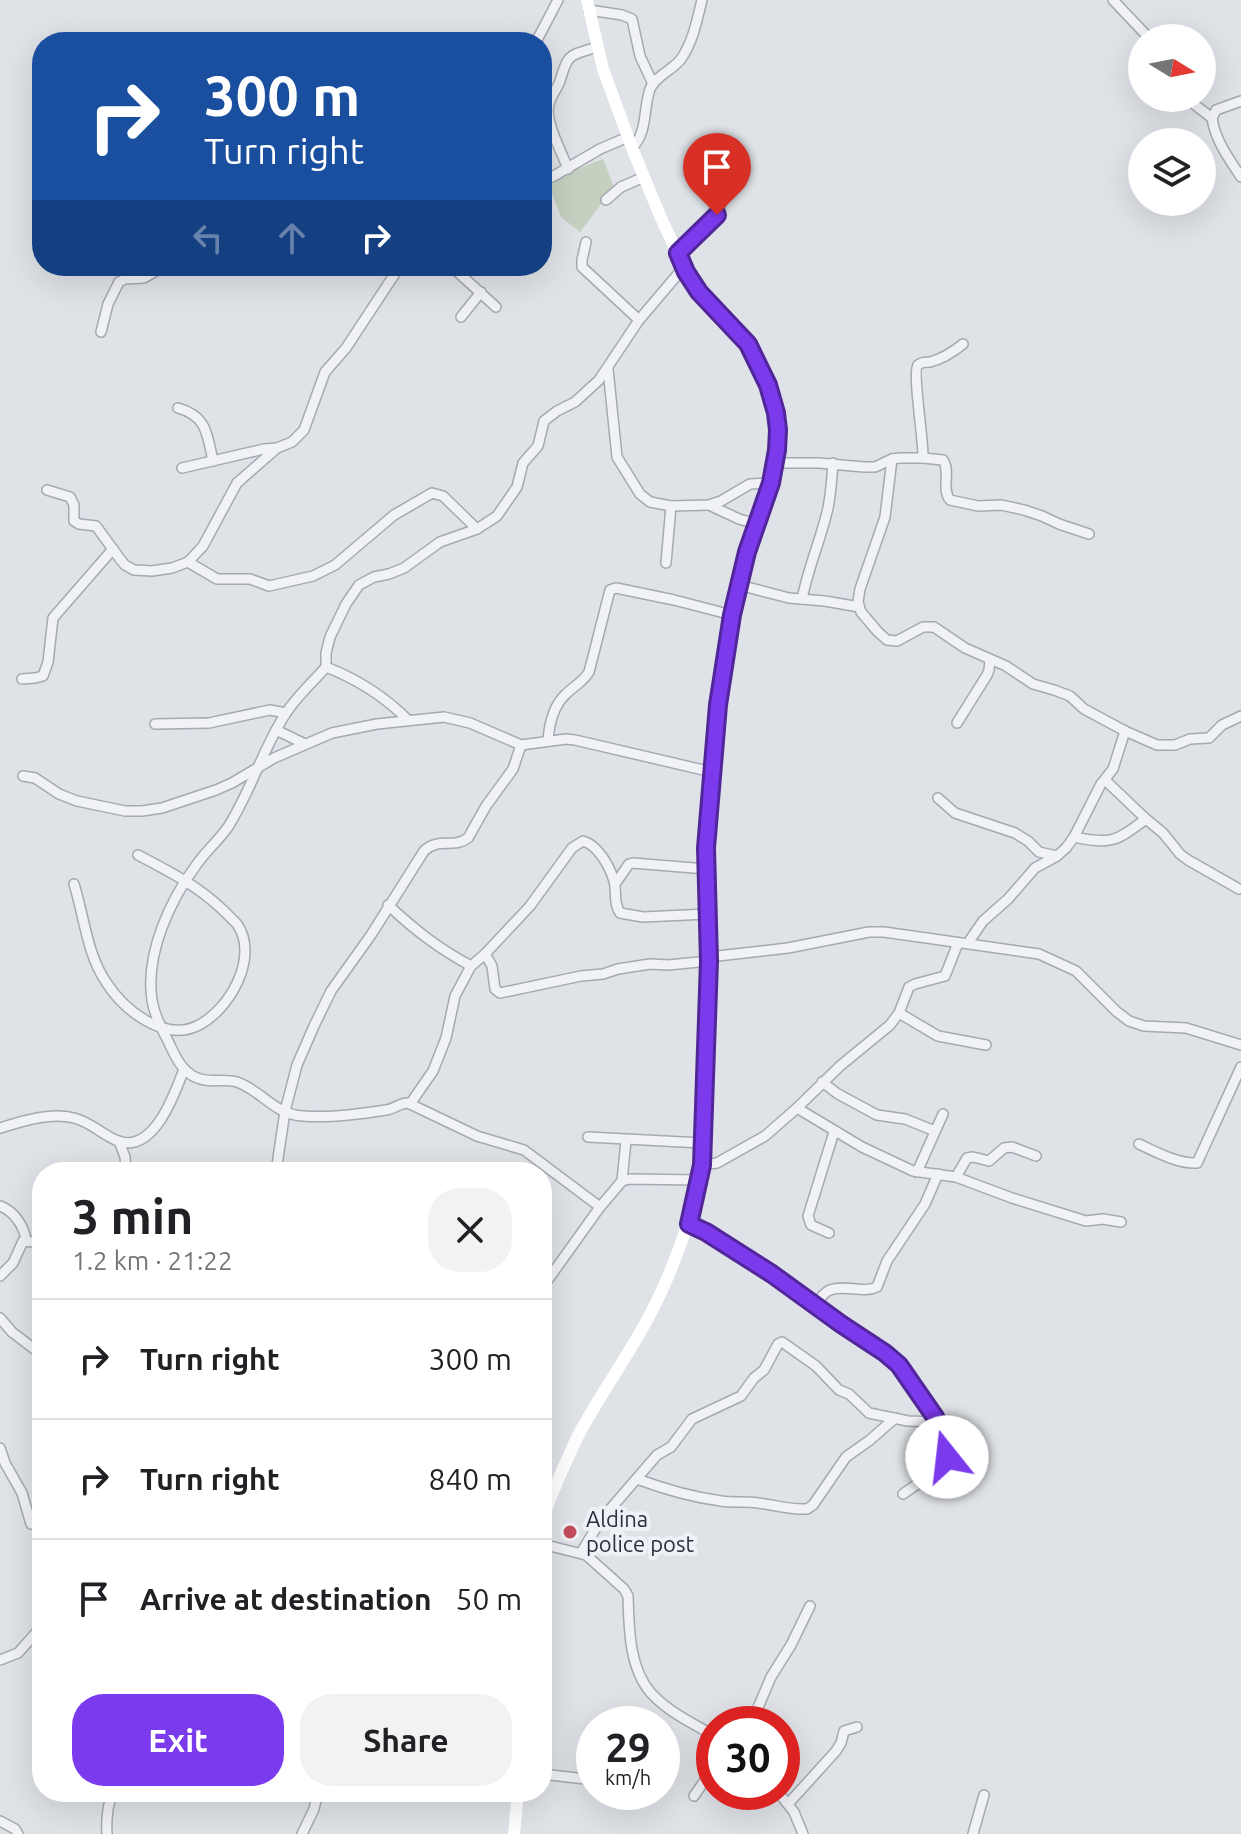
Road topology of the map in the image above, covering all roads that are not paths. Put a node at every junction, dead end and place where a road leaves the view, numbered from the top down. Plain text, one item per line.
1 (558, 0) edge
2 (702, 0) edge
3 (1113, 0) edge
4 (588, 5) edge
5 (1136, 24) edge
6 (541, 32) edge
7 (597, 47) junction
8 (653, 84) junction
9 (552, 98) edge
10 (1241, 101) edge
11 (1204, 112) edge
12 (1212, 118) junction
13 (552, 133) edge
14 (630, 142) junction
15 (568, 169) junction
16 (726, 173) dead end
17 (552, 177) edge
18 (644, 177) junction
19 (1241, 177) edge
20 (606, 200) dead end
21 (586, 242) dead end
22 (678, 253) junction
23 (684, 267) junction
24 (147, 276) edge
25 (393, 276) edge
26 (463, 276) edge
27 (481, 292) junction
28 (496, 307) dead end
29 (461, 317) dead end
30 (639, 320) junction
31 (101, 332) dead end
32 (963, 344) dead end
33 (608, 369) junction
34 (178, 408) dead end
35 (277, 448) junction
36 (923, 458) junction
37 (892, 459) junction
38 (213, 461) junction
39 (775, 463) junction
40 (833, 463) junction
41 (182, 468) dead end
42 (771, 483) junction
43 (47, 490) dead end
44 (709, 505) junction
45 (671, 506) junction
46 (756, 524) junction
47 (477, 529) junction
48 (1089, 534) dead end
49 (113, 549) junction
50 (188, 562) junction
51 (666, 563) dead end
52 (739, 585) junction
53 (802, 599) junction
54 (859, 607) junction
55 (732, 615) junction
56 (990, 660) junction
57 (326, 667) junction
58 (22, 679) dead end
59 (286, 713) junction
60 (1241, 716) edge
61 (408, 720) junction
62 (957, 723) dead end
63 (155, 724) dead end
64 (276, 730) junction
65 (1125, 731) junction
66 (548, 741) junction
67 (305, 744) junction
68 (521, 745) junction
69 (258, 767) junction
70 (712, 772) junction
71 (23, 776) dead end
72 (1105, 780) junction
73 (938, 798) dead end
74 (1146, 819) junction
75 (1074, 837) junction
76 (1039, 852) junction
77 (138, 855) dead end
78 (1057, 856) junction
79 (1037, 867) junction
80 (706, 869) junction
81 (185, 881) junction
82 (74, 884) dead end
83 (615, 884) junction
84 (1239, 889) dead end
85 (388, 905) junction
86 (707, 914) junction
87 (963, 943) junction
88 (485, 954) junction
89 (709, 959) junction
90 (471, 966) junction
91 (899, 1013) junction
92 (161, 1026) junction
93 (986, 1045) dead end
94 (1241, 1045) edge
95 (1241, 1067) edge
96 (184, 1069) junction
97 (822, 1082) junction
98 (410, 1104) junction
99 (797, 1108) junction
100 (285, 1111) junction
101 (943, 1114) dead end
102 (0, 1128) edge
103 (935, 1131) junction
104 (834, 1132) junction
105 (588, 1137) dead end
106 (626, 1140) junction
107 (119, 1141) junction
108 (702, 1143) junction
109 (1139, 1144) dead end
110 (1036, 1156) dead end
111 (125, 1162) edge
112 (277, 1162) edge
113 (534, 1162) edge
114 (702, 1165) junction
115 (917, 1172) junction
116 (938, 1174) junction
117 (552, 1176) edge
118 (956, 1177) junction
119 (699, 1180) junction
120 (622, 1181) junction
121 (0, 1206) edge
122 (600, 1207) junction
123 (1121, 1222) dead end
124 (689, 1224) junction
125 (829, 1233) dead end
126 (26, 1240) junction
127 (32, 1242) edge
128 (552, 1274) edge
129 (0, 1276) edge
130 (816, 1304) junction
131 (0, 1318) edge
132 (32, 1347) edge
133 (895, 1418) junction
134 (938, 1422) junction
135 (0, 1448) edge
136 (637, 1479) junction
137 (552, 1494) edge
138 (903, 1494) dead end
139 (31, 1524) dead end
140 (552, 1546) edge
141 (581, 1553) junction
142 (810, 1606) dead end
143 (32, 1637) edge
144 (0, 1660) edge
145 (759, 1706) edge
146 (696, 1725) edge
147 (857, 1727) dead end
148 (552, 1775) edge
149 (576, 1778) edge
150 (800, 1791) edge
151 (696, 1793) edge
152 (984, 1795) dead end
153 (694, 1796) dead end
154 (109, 1802) edge
155 (316, 1802) edge
156 (517, 1802) edge
157 (791, 1810) edge
158 (0, 1821) edge
159 (18, 1834) edge
160 (107, 1834) edge
161 (302, 1834) edge
162 (514, 1834) edge
163 (803, 1834) edge
164 (973, 1834) edge

1 - 6 street
2 - 8 street
3 - 5 street
4 - 7 street
4 - 8 street
7 - 9 street
7 - 14 street
8 - 14 street
10 - 12 street
11 - 12 street
12 - 19 street
13 - 15 street
14 - 15 street
14 - 18 street
15 - 17 street
16 - 22 street
18 - 20 street
18 - 22 street
21 - 30 street
22 - 23 street
23 - 30 street
23 - 39 street
24 - 31 street
25 - 35 street
26 - 27 street
27 - 28 street
27 - 29 street
30 - 33 street
32 - 36 street
33 - 45 street
33 - 47 street
34 - 38 street
35 - 38 street
35 - 50 street
36 - 37 street
36 - 48 street
37 - 40 street
37 - 54 street
38 - 41 street
39 - 40 street
39 - 42 street
40 - 53 street
42 - 44 street
42 - 46 street
43 - 49 street
44 - 45 street
44 - 46 street
45 - 51 street
46 - 52 street
47 - 50 street
47 - 57 street
49 - 50 street
49 - 58 street
52 - 53 street
52 - 55 street
53 - 54 street
54 - 56 street
55 - 66 street
55 - 70 street
56 - 62 street
56 - 65 street
57 - 59 street
57 - 61 street
59 - 63 street
59 - 64 street
60 - 65 street
61 - 67 street
61 - 68 street
64 - 67 street
64 - 69 street
65 - 72 street
66 - 68 street
66 - 70 street
67 - 69 street
68 - 85 street
69 - 71 street
69 - 81 street
70 - 80 street
72 - 74 street
72 - 75 street
73 - 76 street
74 - 75 street
74 - 84 street
75 - 78 street
76 - 78 street
76 - 79 street
77 - 81 street
78 - 79 street
79 - 87 street
80 - 83 street
80 - 86 street
81 - 92 street
81 - 92 street
82 - 92 street
83 - 86 street
83 - 88 street
85 - 90 street
85 - 100 street
86 - 89 street
87 - 89 street
87 - 91 street
87 - 94 street
88 - 89 street
88 - 90 street
89 - 108 street
90 - 98 street
91 - 93 street
91 - 97 street
92 - 96 street
95 - 109 street
96 - 100 street
96 - 107 street
97 - 99 street
97 - 103 street
98 - 100 street
98 - 113 street
99 - 104 street
99 - 114 street
100 - 112 street
101 - 103 street
102 - 107 street
103 - 115 street
104 - 115 street
104 - 125 street
105 - 106 street
106 - 108 street
106 - 120 street
107 - 111 street
108 - 114 street
110 - 118 street
114 - 119 street
115 - 116 street
116 - 118 street
116 - 130 street
117 - 122 street
118 - 123 street
119 - 120 street
119 - 124 street
120 - 122 street
121 - 126 street
122 - 128 street
124 - 130 street
124 - 137 street
126 - 127 street
126 - 129 street
130 - 134 street
131 - 132 street
133 - 134 street
133 - 136 street
133 - 136 street
134 - 138 street
135 - 139 street
136 - 141 street
140 - 141 street
141 - 146 street
142 - 145 street
143 - 144 street
147 - 150 street
148 - 149 street
151 - 153 street
152 - 164 street
154 - 160 street
155 - 161 street
156 - 162 street
157 - 163 street
158 - 159 street

